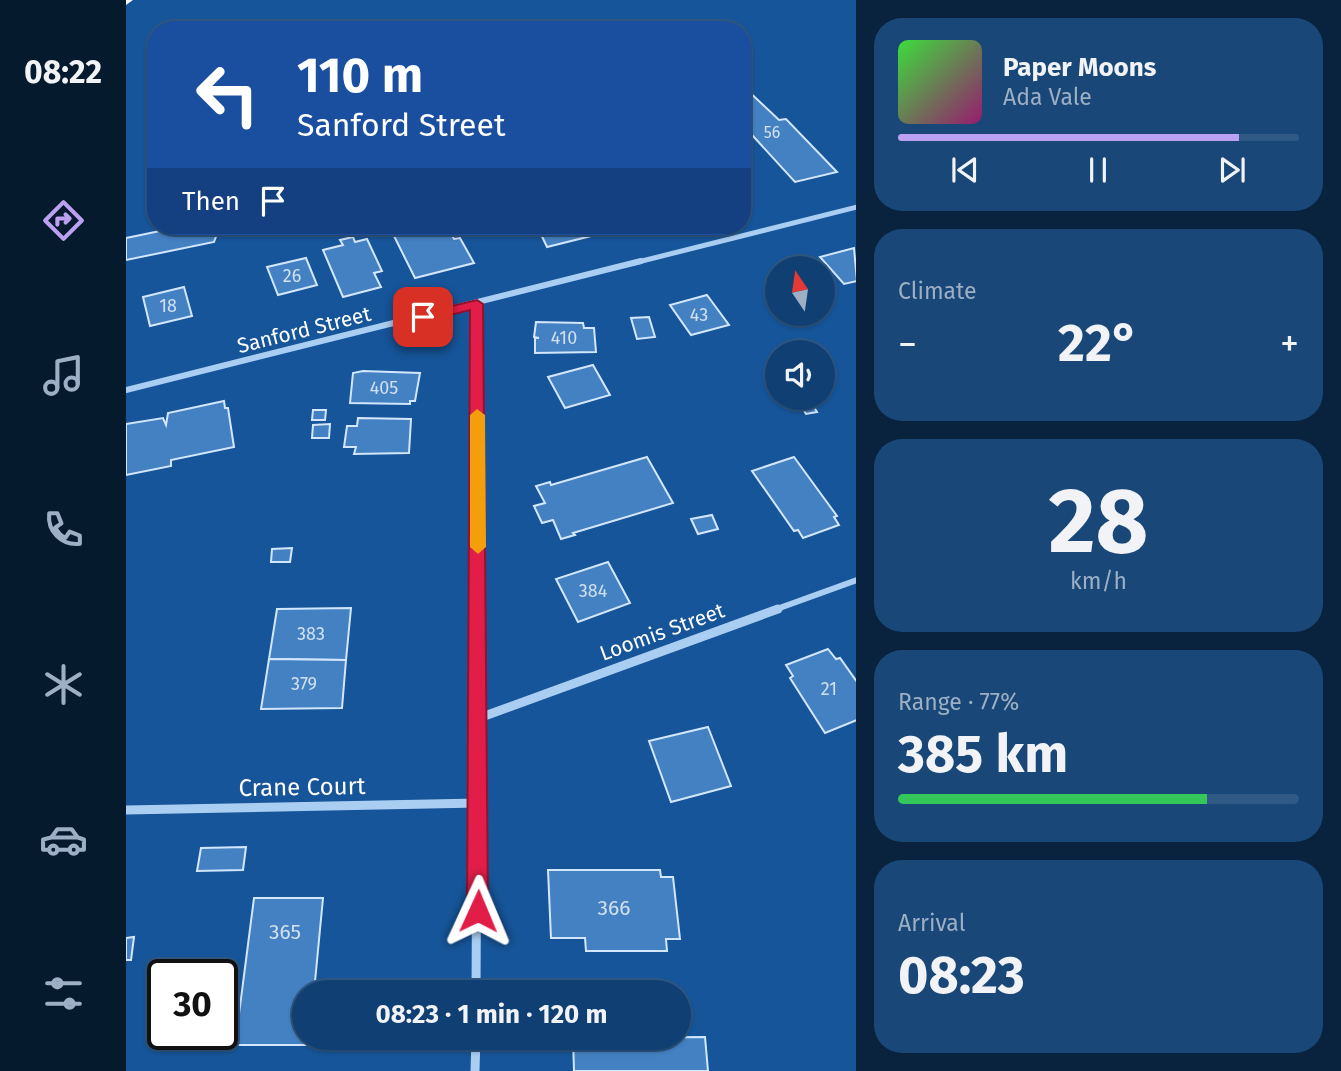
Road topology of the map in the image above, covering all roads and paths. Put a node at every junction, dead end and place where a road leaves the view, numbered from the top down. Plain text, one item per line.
1 (856, 207) edge
2 (751, 234) edge
3 (747, 235) edge
4 (477, 304) junction
5 (126, 390) edge
6 (856, 580) edge
7 (479, 718) junction
8 (479, 803) junction
9 (126, 810) edge
10 (476, 980) edge
11 (476, 1050) edge
12 (475, 1071) edge

1 - 2 street, Sanford Street
3 - 4 street, Sanford Street
4 - 5 street, Sanford Street
4 - 7 street
6 - 7 street, Loomis Street
7 - 8 street
8 - 9 street, Crane Court
8 - 10 street
11 - 12 street

